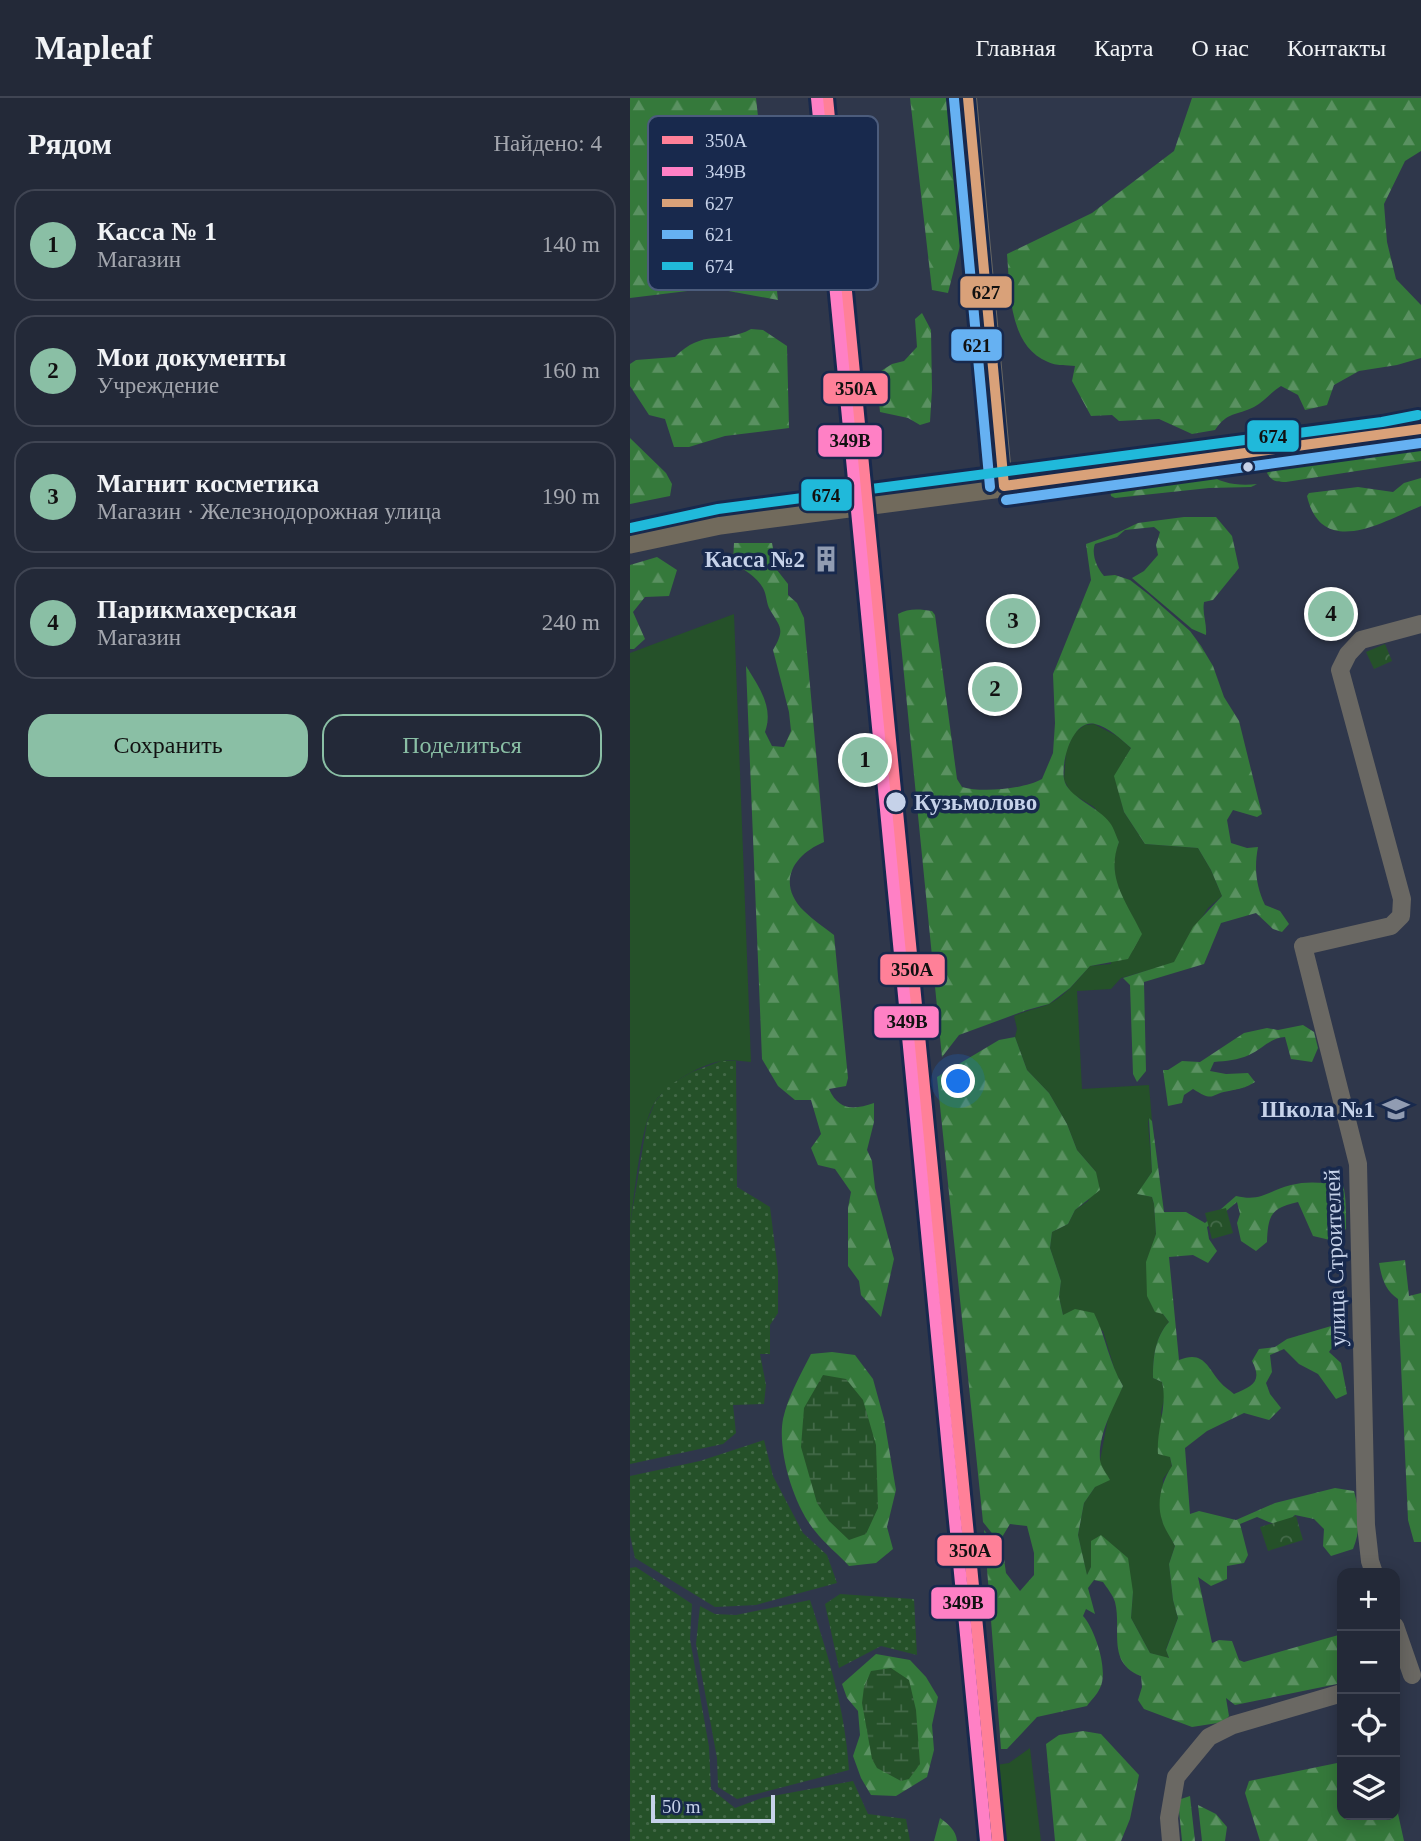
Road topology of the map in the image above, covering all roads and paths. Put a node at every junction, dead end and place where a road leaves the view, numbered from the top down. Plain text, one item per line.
1 (968, 98) edge
2 (1421, 429) edge
3 (1004, 486) junction
4 (630, 542) edge
5 (1421, 624) edge
6 (1372, 1568) edge
7 (1396, 1631) edge
8 (1409, 1675) edge
9 (1338, 1694) edge
10 (1171, 1841) edge

1 - 3 street
2 - 3 main road
3 - 4 main road
5 - 6 street, улица Строителей
7 - 8 street
9 - 10 street

